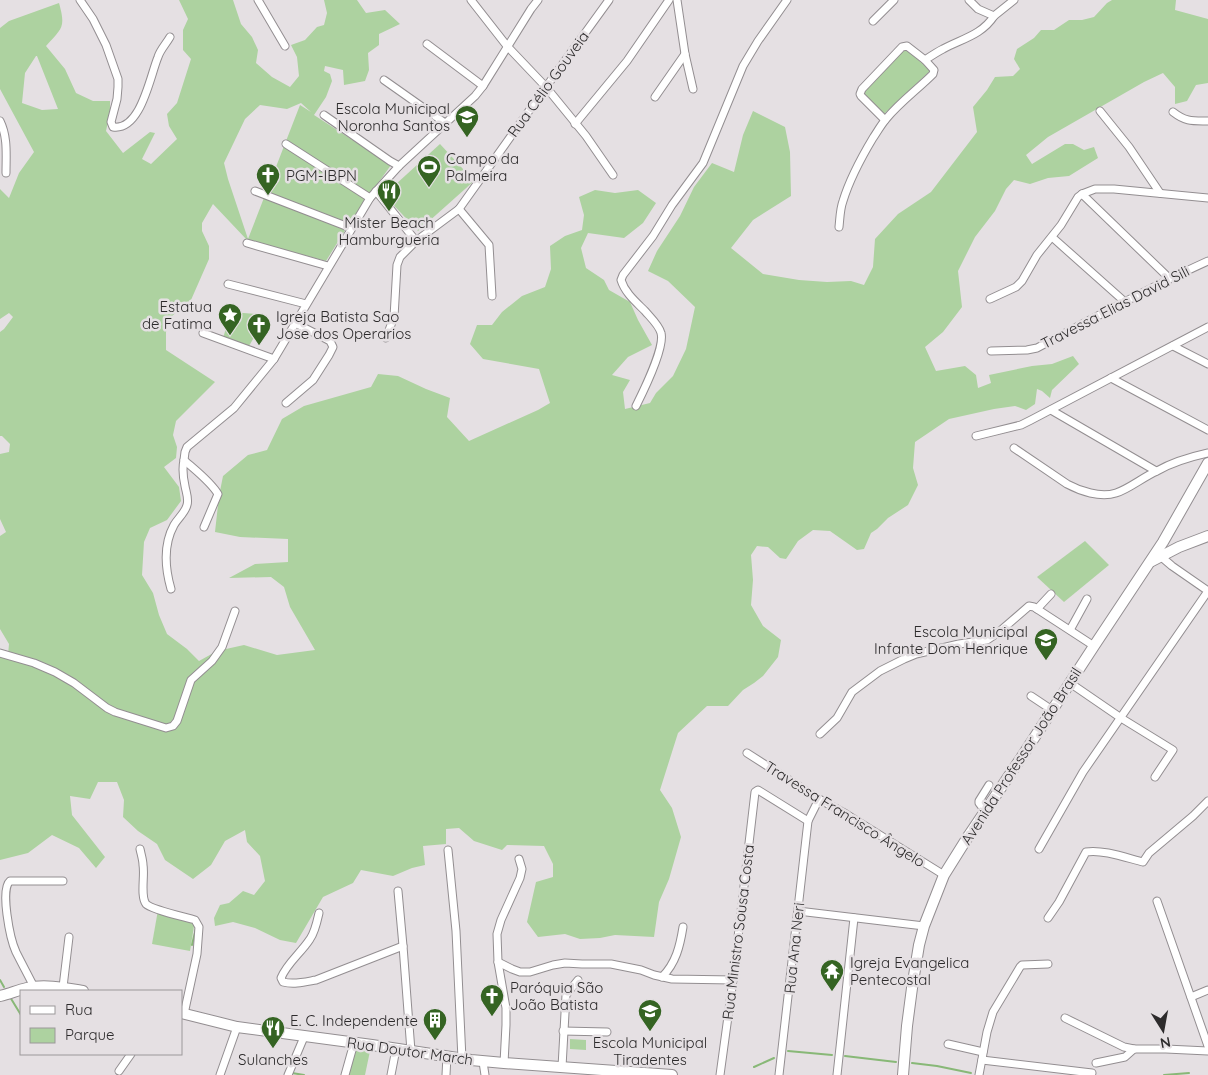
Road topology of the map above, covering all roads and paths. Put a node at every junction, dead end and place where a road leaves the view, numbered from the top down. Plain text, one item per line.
1 (80, 0) edge
2 (258, 0) edge
3 (471, 0) edge
4 (538, 0) edge
5 (609, 0) edge
6 (669, 0) edge
7 (678, 0) edge
8 (787, 0) edge
9 (894, 0) edge
10 (969, 0) edge
11 (1014, 0) edge
12 (994, 16) junction
13 (873, 21) dead end
14 (170, 38) dead end
15 (426, 44) dead end
16 (285, 46) dead end
17 (507, 46) junction
18 (685, 54) junction
19 (925, 60) junction
20 (384, 80) dead end
21 (483, 86) junction
22 (546, 86) junction
23 (693, 89) dead end
24 (655, 98) dead end
25 (1100, 111) dead end
26 (1173, 112) dead end
27 (324, 115) dead end
28 (885, 120) junction
29 (0, 121) edge
30 (1208, 121) edge
31 (445, 123) junction
32 (575, 124) junction
33 (286, 144) dead end
34 (399, 166) junction
35 (6, 173) dead end
36 (613, 176) dead end
37 (255, 191) dead end
38 (376, 191) junction
39 (1160, 193) junction
40 (1082, 194) junction
41 (370, 198) junction
42 (1208, 198) edge
43 (459, 209) junction
44 (839, 227) dead end
45 (351, 228) junction
46 (1052, 237) junction
47 (416, 241) junction
48 (247, 243) dead end
49 (1208, 261) edge
50 (328, 266) junction
51 (1169, 278) junction
52 (228, 284) dead end
53 (492, 296) dead end
54 (990, 300) dead end
55 (1125, 302) junction
56 (306, 304) junction
57 (295, 323) junction
58 (1208, 327) edge
59 (203, 333) dead end
60 (386, 338) dead end
61 (1173, 346) junction
62 (991, 351) dead end
63 (274, 359) junction
64 (1208, 364) edge
65 (1112, 378) junction
66 (286, 403) dead end
67 (636, 406) dead end
68 (1050, 410) junction
69 (1208, 430) edge
70 (976, 436) dead end
71 (1014, 448) dead end
72 (1208, 452) edge
73 (184, 460) junction
74 (1208, 463) edge
75 (1156, 471) junction
76 (204, 527) dead end
77 (1168, 533) junction
78 (1208, 536) edge
79 (1181, 546) junction
80 (1158, 554) junction
81 (171, 589) dead end
82 (1208, 591) edge
83 (1051, 594) dead end
84 (1087, 599) dead end
85 (1037, 609) junction
86 (236, 611) dead end
87 (1070, 630) junction
88 (1094, 646) junction
89 (1, 654) edge
90 (1070, 683) junction
91 (1031, 696) dead end
92 (1052, 710) junction
93 (1121, 718) junction
94 (820, 734) dead end
95 (747, 753) dead end
96 (1155, 777) dead end
97 (989, 786) dead end
98 (819, 799) junction
99 (1208, 801) edge
100 (985, 810) junction
101 (808, 821) junction
102 (140, 849) dead end
103 (1039, 849) dead end
104 (448, 850) dead end
105 (519, 860) dead end
106 (944, 875) junction
107 (63, 881) dead end
108 (398, 891) dead end
109 (1157, 901) dead end
110 (798, 911) junction
111 (319, 913) dead end
112 (854, 918) junction
113 (1048, 918) dead end
114 (924, 926) junction
115 (682, 927) dead end
116 (70, 937) dead end
117 (403, 946) junction
118 (498, 962) junction
119 (1048, 964) dead end
120 (662, 976) junction
121 (578, 980) dead end
122 (733, 980) junction
123 (34, 987) junction
124 (63, 987) junction
125 (23, 990) edge
126 (78, 990) edge
127 (1208, 990) edge
128 (20, 991) edge
129 (0, 996) edge
130 (1191, 997) junction
131 (183, 1013) edge
132 (1065, 1018) dead end
133 (237, 1027) junction
134 (563, 1031) junction
135 (607, 1032) dead end
136 (304, 1037) junction
137 (354, 1043) junction
138 (948, 1044) dead end
139 (1208, 1046) edge
140 (396, 1049) junction
141 (1134, 1050) junction
142 (411, 1051) junction
143 (1208, 1051) edge
144 (130, 1055) edge
145 (447, 1056) junction
146 (982, 1056) junction
147 (462, 1059) junction
148 (484, 1062) junction
149 (504, 1063) junction
150 (1096, 1063) dead end
151 (562, 1068) junction
152 (121, 1071) edge
153 (549, 1071) edge
154 (604, 1073) edge
155 (1092, 1073) dead end
156 (220, 1075) edge
157 (288, 1075) edge
158 (345, 1075) edge
159 (391, 1075) edge
160 (446, 1075) edge
161 (485, 1075) edge
162 (672, 1075) edge
163 (720, 1075) edge
164 (779, 1075) edge
165 (837, 1075) edge
166 (903, 1075) edge
167 (978, 1075) edge

1 - 14 street
2 - 16 street
3 - 17 street
4 - 17 street
5 - 22 street, Rua Célio Gouveia
6 - 32 street
7 - 18 street
8 - 67 street
9 - 13 street
10 - 12 street
11 - 12 street
12 - 19 street
15 - 21 street
17 - 21 street
17 - 22 street
18 - 23 street
18 - 24 street
19 - 28 street
19 - 28 street
20 - 31 street
21 - 31 street
22 - 32 street
22 - 43 street, Rua Célio Gouveia
25 - 39 street
26 - 30 street
27 - 34 street
28 - 44 street
29 - 35 street
31 - 34 street
32 - 36 street
33 - 41 street
34 - 38 street
37 - 45 street
38 - 41 street
38 - 47 street
39 - 40 street
39 - 42 street
40 - 46 street
40 - 51 street
41 - 45 street
43 - 47 street, Rua Célio Gouveia
43 - 53 street
45 - 50 street
46 - 54 street
46 - 55 street
47 - 60 street, Rua Célio Gouveia
48 - 50 street
49 - 51 street, Travessa Elias David Sili
50 - 56 street
51 - 55 street, Travessa Elias David Sili
52 - 56 street
55 - 62 street, Travessa Elias David Sili
56 - 57 street
57 - 63 street
57 - 66 street
58 - 61 street
59 - 63 street
61 - 64 street
61 - 65 street
63 - 73 street
65 - 68 street
65 - 69 street
68 - 70 street
68 - 75 street
71 - 75 street
72 - 75 street
73 - 76 street
73 - 81 street
74 - 77 main road
77 - 79 main road
77 - 80 main road
78 - 79 main road
79 - 80 main road
80 - 82 street
80 - 88 main road, Avenida Professor João Brasil
82 - 93 street
83 - 85 street
84 - 87 street
85 - 87 street
85 - 94 street
86 - 89 street
87 - 88 street
88 - 90 main road, Avenida Professor João Brasil
90 - 92 main road, Avenida Professor João Brasil
90 - 93 street
91 - 92 street
92 - 100 main road, Avenida Professor João Brasil
93 - 96 street
93 - 103 street
95 - 98 street, Travessa Francisco Ângelo
97 - 100 street
98 - 101 street, Rua Ana Neri
98 - 106 street, Travessa Francisco Ângelo
99 - 113 street
100 - 106 main road, Avenida Professor João Brasil
101 - 110 street, Rua Ana Neri
101 - 122 street, Rua Ministro Sousa Costa
102 - 131 street
104 - 147 street
105 - 118 street
106 - 114 main road, Avenida Professor João Brasil
107 - 123 street
108 - 117 street
109 - 130 street
110 - 112 street
110 - 164 street, Rua Ana Neri
111 - 117 street
112 - 114 street
112 - 165 street
114 - 166 main road, Avenida Professor João Brasil
115 - 120 street
116 - 124 street
117 - 142 street
118 - 120 street
118 - 149 street
119 - 146 street
120 - 122 street
121 - 134 street
122 - 163 street, Rua Ministro Sousa Costa
123 - 124 main road
123 - 125 main road
124 - 126 main road
127 - 130 street
128 - 129 main road
130 - 139 street
131 - 133 main road, Rua Doutor March
132 - 141 street
133 - 136 main road, Rua Doutor March
133 - 156 street
134 - 135 street
134 - 151 street
136 - 137 main road, Rua Doutor March
136 - 157 street
137 - 140 main road, Rua Doutor March
137 - 158 street
138 - 146 street
140 - 142 main road, Rua Doutor March
140 - 159 street
141 - 143 street
141 - 150 street
142 - 145 main road, Rua Doutor March
144 - 152 street
145 - 147 main road, Rua Doutor March
145 - 160 street
146 - 155 street
146 - 167 street
147 - 148 main road, Rua Doutor March
148 - 149 main road, Rua Doutor March
148 - 161 street
149 - 153 main road, Rua Doutor March
151 - 153 main road, Rua Doutor March
151 - 154 main road, Rua Doutor March
154 - 162 main road, Rua Doutor March

